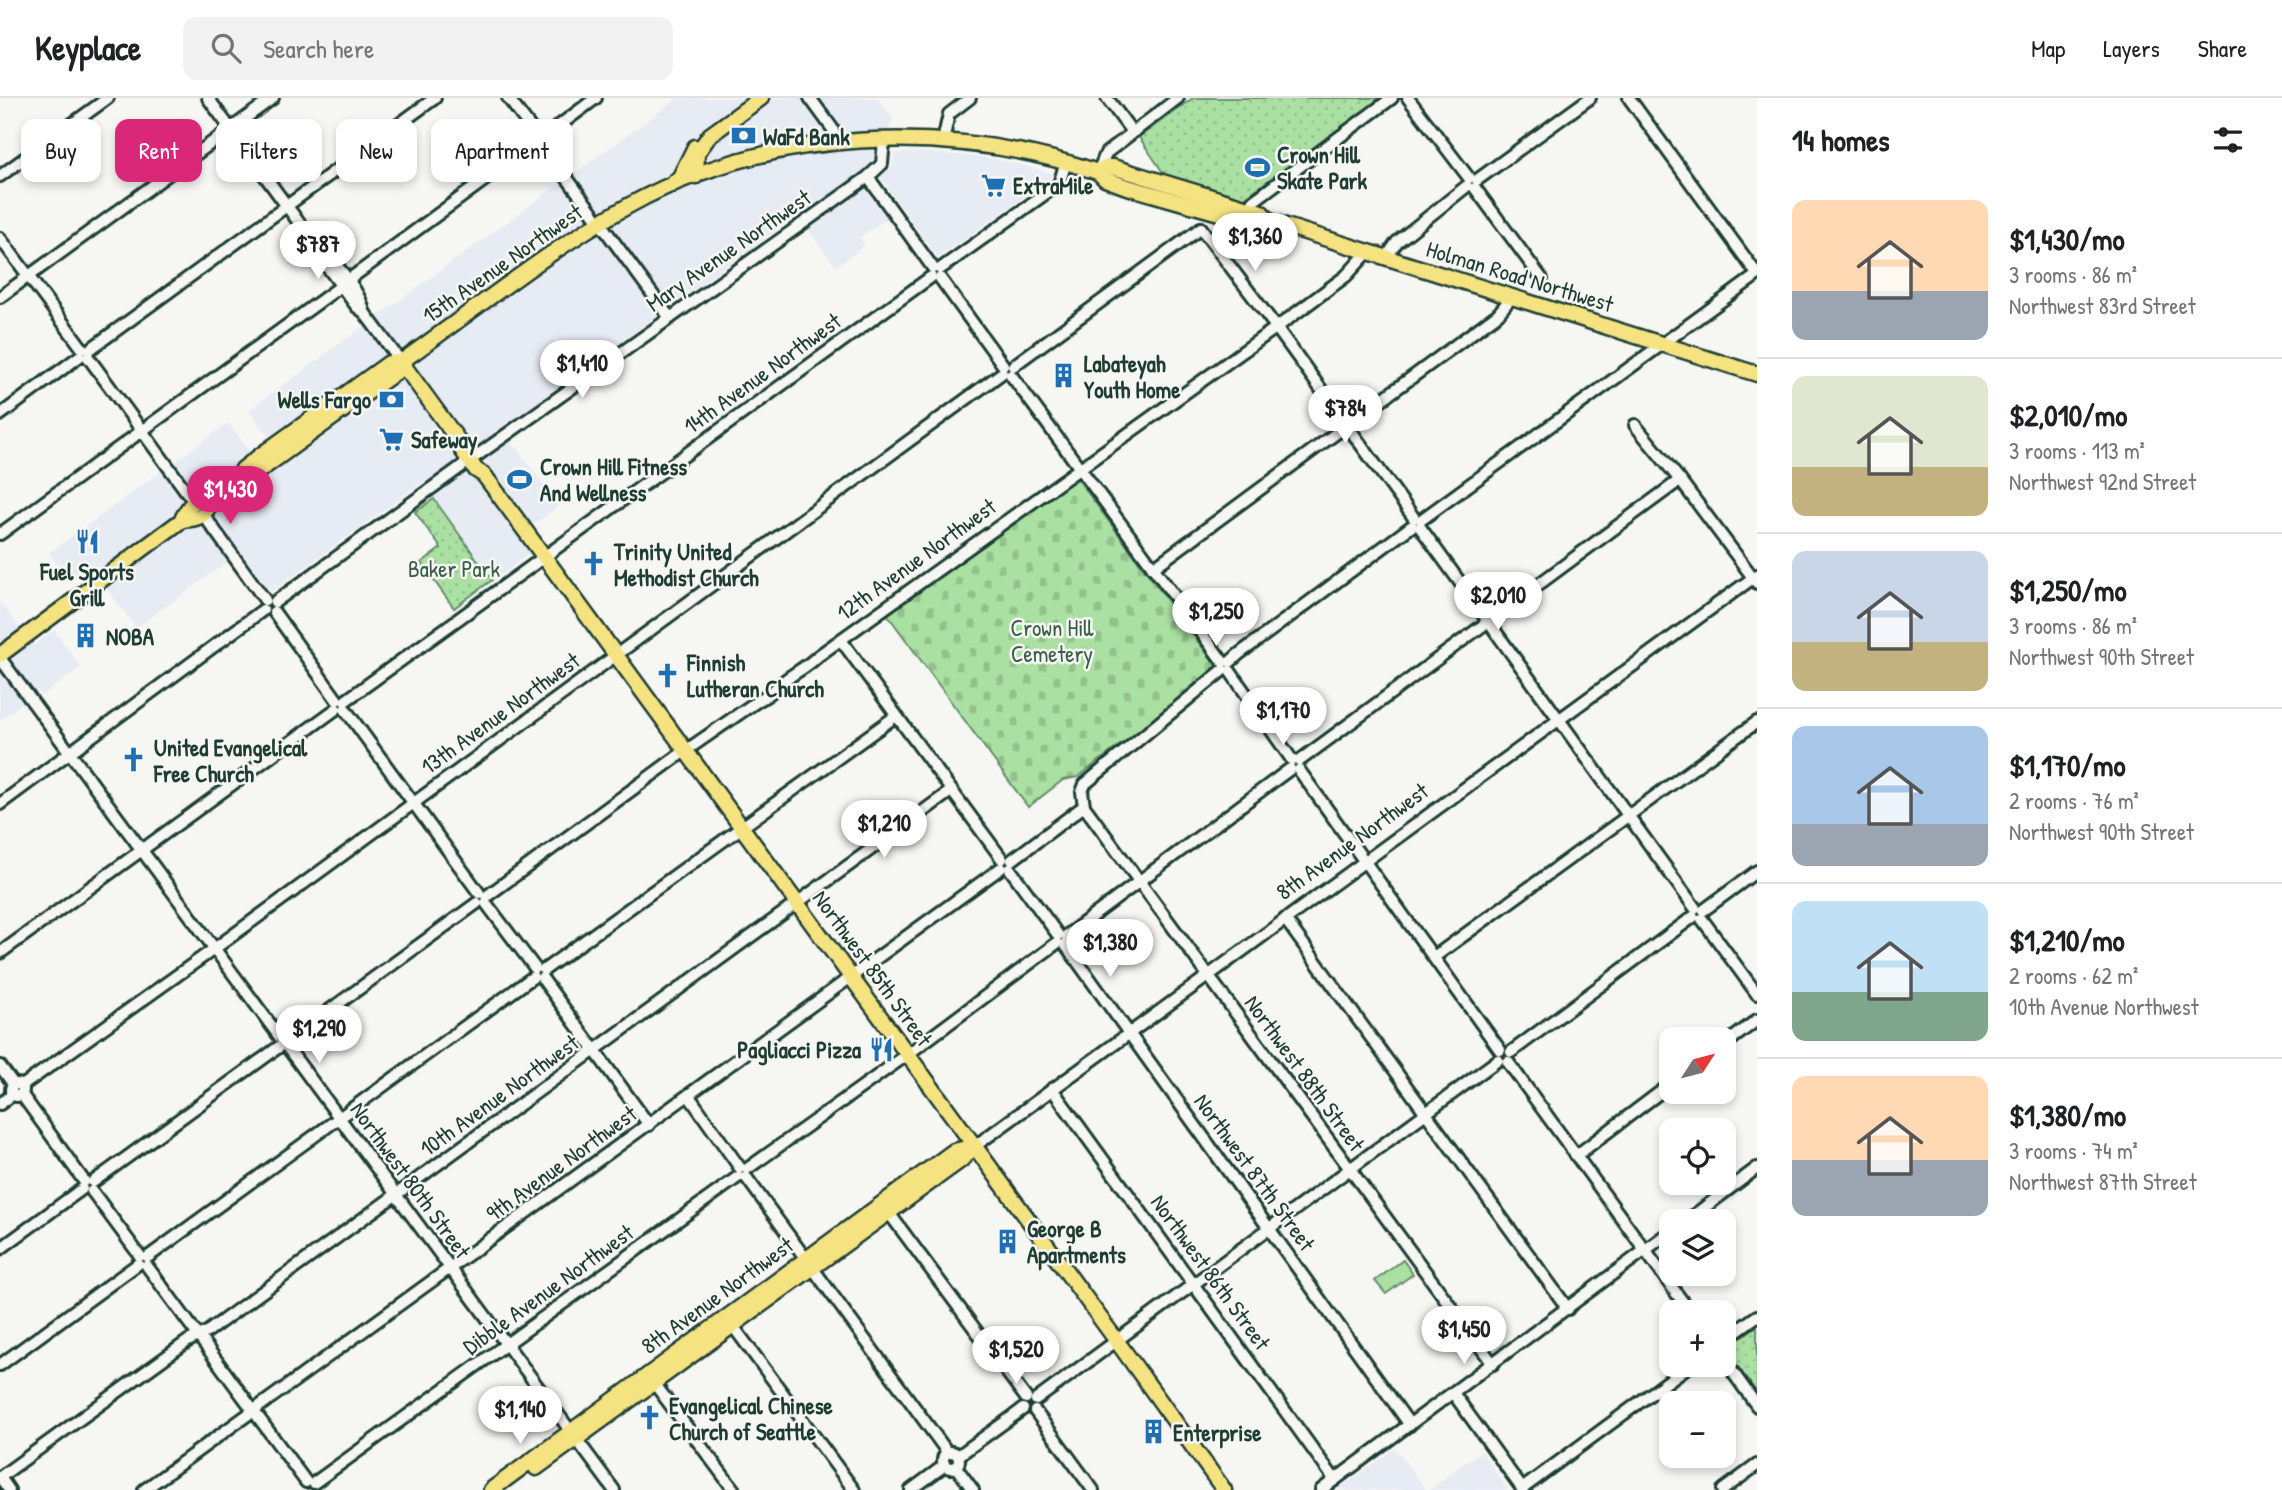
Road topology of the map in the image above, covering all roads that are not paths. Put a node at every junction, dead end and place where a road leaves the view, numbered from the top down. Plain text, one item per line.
1 (108, 98) edge
2 (208, 98) edge
3 (273, 98) edge
4 (435, 98) edge
5 (508, 98) edge
6 (596, 98) edge
7 (761, 98) edge
8 (810, 98) edge
9 (970, 98) edge
10 (1107, 98) edge
11 (1178, 98) edge
12 (1392, 98) edge
13 (1408, 98) edge
14 (1590, 98) edge
15 (1629, 98) edge
16 (224, 119) edge
17 (245, 119) edge
18 (524, 119) edge
19 (568, 119) edge
20 (1132, 132) junction
21 (710, 135) junction
22 (884, 139) junction
23 (216, 140) edge
24 (943, 141) junction
25 (837, 142) junction
26 (1066, 162) junction
27 (1098, 172) junction
28 (0, 176) edge
29 (696, 176) junction
30 (868, 177) junction
31 (270, 182) edge
32 (482, 182) edge
33 (570, 182) edge
34 (1472, 183) junction
35 (670, 186) junction
36 (287, 206) junction
37 (1250, 208) junction
38 (1208, 210) junction
39 (1269, 221) junction
40 (600, 222) junction
41 (1201, 228) junction
42 (0, 238) edge
43 (1368, 252) junction
44 (1386, 258) junction
45 (936, 273) junction
46 (1757, 275) edge
47 (28, 276) junction
48 (1542, 279) dead end
49 (344, 284) junction
50 (0, 297) edge
51 (1511, 298) junction
52 (670, 317) junction
53 (1276, 327) junction
54 (1661, 344) junction
55 (85, 353) junction
56 (401, 362) junction
57 (1007, 370) junction
58 (1757, 374) edge
59 (0, 415) edge
60 (1346, 425) junction
61 (1636, 425) dead end
62 (142, 431) junction
63 (279, 443) junction
64 (472, 459) junction
65 (265, 466) junction
66 (1078, 467) junction
67 (1680, 480) junction
68 (237, 481) junction
69 (198, 508) junction
70 (1417, 523) junction
71 (0, 534) edge
72 (544, 557) junction
73 (1153, 568) junction
74 (1756, 578) edge
75 (269, 606) junction
76 (1488, 621) junction
77 (841, 640) junction
78 (616, 655) junction
79 (0, 657) edge
80 (1227, 666) junction
81 (341, 705) junction
82 (896, 716) junction
83 (1558, 718) junction
84 (1757, 722) edge
85 (686, 751) junction
86 (69, 753) junction
87 (1295, 765) junction
88 (951, 791) junction
89 (412, 803) junction
90 (0, 804) edge
91 (1084, 806) junction
92 (1629, 817) junction
93 (742, 828) junction
94 (141, 851) junction
95 (1364, 860) junction
96 (1006, 864) junction
97 (1757, 871) edge
98 (1140, 881) junction
99 (482, 899) junction
100 (798, 904) junction
101 (1699, 914) junction
102 (1285, 919) junction
103 (1061, 940) junction
104 (214, 949) junction
105 (0, 953) edge
106 (1434, 957) junction
107 (538, 973) junction
108 (1208, 975) junction
109 (852, 978) junction
110 (1757, 994) edge
111 (1757, 1020) edge
112 (1129, 1033) junction
113 (1736, 1036) edge
114 (284, 1044) junction
115 (595, 1051) junction
116 (908, 1055) junction
117 (1504, 1056) junction
118 (0, 1066) edge
119 (1052, 1089) junction
120 (18, 1090) junction
121 (1659, 1093) edge
122 (689, 1096) junction
123 (0, 1104) edge
124 (1426, 1114) junction
125 (340, 1119) junction
126 (649, 1125) junction
127 (975, 1146) junction
128 (1577, 1155) junction
129 (1757, 1168) edge
130 (1349, 1170) junction
131 (743, 1173) junction
132 (88, 1186) junction
133 (396, 1195) junction
134 (1702, 1209) edge
135 (889, 1213) junction
136 (1269, 1229) junction
137 (1659, 1240) edge
138 (0, 1249) edge
139 (1646, 1250) junction
140 (143, 1261) junction
141 (809, 1264) junction
142 (450, 1269) junction
143 (1195, 1284) junction
144 (1681, 1300) edge
145 (1568, 1309) junction
146 (1757, 1316) edge
147 (733, 1326) junction
148 (1736, 1331) edge
149 (199, 1336) junction
150 (1117, 1341) junction
151 (507, 1345) junction
152 (1493, 1364) junction
153 (0, 1365) edge
154 (1674, 1377) edge
155 (1736, 1377) edge
156 (654, 1383) junction
157 (1454, 1393) junction
158 (1033, 1403) junction
159 (1757, 1406) edge
160 (253, 1410) junction
161 (1410, 1425) junction
162 (574, 1435) junction
163 (952, 1460) junction
164 (1757, 1465) edge
165 (0, 1477) edge
166 (1335, 1480) junction
167 (310, 1486) edge
168 (1522, 1489) edge
169 (9, 1490) edge
170 (144, 1490) edge
171 (491, 1490) edge
172 (505, 1490) edge
173 (614, 1490) edge
174 (734, 1490) edge
175 (854, 1490) edge
176 (911, 1490) edge
177 (973, 1490) edge
178 (1093, 1490) edge
179 (1224, 1490) edge
180 (1321, 1490) edge
181 (1724, 1490) edge

1 - 28 street
2 - 16 street, Northwest 85th Street
3 - 17 street
4 - 36 street
5 - 18 street
6 - 19 street
7 - 21 main road
8 - 25 street
9 - 24 street
10 - 20 street
11 - 20 street
12 - 37 street
13 - 34 street
14 - 34 street
15 - 46 street
20 - 27 street
21 - 29 main road
21 - 35 main road
22 - 24 main road, Holman Road Northwest
22 - 25 main road, Holman Road Northwest
22 - 30 street, Mary Avenue Northwest
23 - 47 street
24 - 26 main road, Holman Road Northwest
25 - 29 main road, Holman Road Northwest
26 - 27 main road, Holman Road Northwest
26 - 45 street, 14th Avenue Northwest
27 - 37 main road, Holman Road Northwest
27 - 38 main road, Holman Road Northwest
29 - 35 main road, Holman Road Northwest
30 - 45 street
30 - 52 street, Mary Avenue Northwest
31 - 36 street, Northwest 85th Street
32 - 49 street
33 - 40 street
34 - 44 street
34 - 48 street
35 - 40 main road, 15th Avenue Northwest
36 - 49 street, Northwest 85th Street
36 - 55 street
37 - 39 main road, Holman Road Northwest
38 - 39 main road, Holman Road Northwest
38 - 41 street
39 - 43 main road, Holman Road Northwest
40 - 52 street
40 - 56 main road, 15th Avenue Northwest
41 - 53 street
41 - 57 street, 13th Avenue Northwest
42 - 47 street
43 - 44 main road, Holman Road Northwest
43 - 53 street, 12th Avenue Northwest
44 - 51 main road, Holman Road Northwest
45 - 57 street
45 - 72 street, 14th Avenue Northwest
46 - 54 street
47 - 50 street
47 - 55 street
49 - 56 street, Northwest 85th Street
49 - 62 street
51 - 54 main road, Holman Road Northwest
51 - 60 street
52 - 64 street, Mary Avenue Northwest
53 - 60 street
53 - 66 street, 12th Avenue Northwest
54 - 58 main road, Holman Road Northwest
54 - 70 street
55 - 59 street
55 - 62 street
56 - 63 main road, 15th Avenue Northwest
56 - 64 main road, Northwest 85th Street
56 - 65 main road, 15th Avenue Northwest
57 - 66 street
57 - 78 street, 13th Avenue Northwest
60 - 70 street
60 - 73 street
61 - 67 street
62 - 69 street
62 - 71 street
63 - 65 main road
63 - 68 main road, 15th Avenue Northwest
64 - 72 main road, Northwest 85th Street
64 - 75 street, Mary Avenue Northwest
65 - 68 main road, 15th Avenue Northwest
66 - 73 street
66 - 77 street, 12th Avenue Northwest
67 - 74 street
67 - 76 street, Dibble Avenue Northwest
68 - 69 main road, 15th Avenue Northwest
69 - 75 street
69 - 79 main road
70 - 76 street
70 - 80 street
72 - 78 main road, Northwest 85th Street
72 - 81 street, 14th Avenue Northwest
73 - 80 street
74 - 83 street, 8th Avenue Northwest
75 - 81 street
75 - 86 street, Mary Avenue Northwest
76 - 83 street
76 - 87 street, Dibble Avenue Northwest
77 - 82 street, Northwest 87th Street
77 - 85 street, 12th Avenue Northwest
78 - 85 main road, Northwest 85th Street
78 - 89 street, 13th Avenue Northwest
79 - 86 street, Northwest 80th Street
80 - 87 street
80 - 91 street
81 - 89 street
81 - 94 street, 14th Avenue Northwest
82 - 88 street, Northwest 87th Street
82 - 93 street
83 - 92 street
83 - 95 street, 8th Avenue Northwest
84 - 92 street
85 - 93 main road, Northwest 85th Street
85 - 99 street, 12th Avenue Northwest
86 - 90 street, Mary Avenue Northwest
86 - 94 street, Northwest 80th Street
87 - 95 street
87 - 98 street, Dibble Avenue Northwest
88 - 96 street, Northwest 87th Street
88 - 100 street, 10th Avenue Northwest
89 - 99 street
89 - 104 street, 13th Avenue Northwest
91 - 96 street, 9th Avenue Northwest
91 - 98 street, Northwest 88th Street
92 - 101 street
92 - 106 street
93 - 100 main road, Northwest 85th Street
93 - 107 street
94 - 104 street, Northwest 80th Street
94 - 105 street, 14th Avenue Northwest
95 - 102 street, 8th Avenue Northwest
95 - 106 street
96 - 103 street, Northwest 87th Street
96 - 109 street, 9th Avenue Northwest
97 - 101 street
98 - 103 street, Dibble Avenue Northwest
98 - 108 street, Northwest 88th Street
99 - 107 street
99 - 114 street, 12th Avenue Northwest
100 - 109 main road, Northwest 85th Street
100 - 115 street, 10th Avenue Northwest
101 - 110 street
101 - 117 street
102 - 108 street, 8th Avenue Northwest
102 - 124 street
103 - 112 street, Northwest 87th Street
103 - 116 street, Dibble Avenue Northwest
104 - 114 street, Northwest 80th Street
104 - 120 street, 13th Avenue Northwest
106 - 117 street
107 - 115 street
107 - 125 street
108 - 112 street, 8th Avenue Northwest
108 - 130 street, Northwest 88th Street
109 - 116 main road, Northwest 85th Street
109 - 122 street, 9th Avenue Northwest
111 - 113 street
112 - 119 street, 8th Avenue Northwest
112 - 136 street, Northwest 87th Street
114 - 125 street, Northwest 80th Street
114 - 132 street, 12th Avenue Northwest
115 - 126 street
115 - 133 street, 10th Avenue Northwest
116 - 127 main road, Northwest 85th Street
116 - 131 street, Dibble Avenue Northwest
117 - 124 street
117 - 128 street
118 - 120 street
119 - 127 street, 8th Avenue Northwest
119 - 143 street, Northwest 86th Street
120 - 123 street, 13th Avenue Northwest
120 - 132 street
121 - 128 street
122 - 126 street, 9th Avenue Northwest
122 - 131 street
124 - 130 street
124 - 145 street
125 - 133 street, Northwest 80th Street
125 - 140 street
126 - 142 street, 9th Avenue Northwest
127 - 135 main road, 8th Avenue Northwest
127 - 141 main road, 8th Avenue Northwest
127 - 150 main road, Northwest 85th Street
128 - 139 street
129 - 134 street
130 - 136 street
130 - 152 street, Northwest 88th Street
131 - 141 street
131 - 151 street, Dibble Avenue Northwest
132 - 138 street, 12th Avenue Northwest
132 - 140 street
133 - 142 street, Northwest 80th Street
133 - 149 street, 10th Avenue Northwest
135 - 141 main road, 8th Avenue Northwest
135 - 158 street
136 - 143 street
136 - 161 street, Northwest 87th Street
137 - 139 street
139 - 144 street
139 - 145 street
140 - 149 street
140 - 153 street
141 - 147 main road, 8th Avenue Northwest
141 - 162 main road, 8th Avenue Northwest
141 - 163 street
142 - 151 street, Northwest 80th Street
142 - 160 street, 9th Avenue Northwest
143 - 150 street
143 - 166 street, Northwest 86th Street
145 - 152 street
146 - 148 street
147 - 156 main road, 8th Avenue Northwest
147 - 175 street
149 - 160 street
149 - 165 street, 10th Avenue Northwest
150 - 158 street
150 - 179 main road, Northwest 85th Street
151 - 162 street, Northwest 80th Street
151 - 167 street, Dibble Avenue Northwest
152 - 157 street
154 - 168 street
155 - 159 street
156 - 162 main road, 8th Avenue Northwest
156 - 174 street
157 - 161 street
157 - 168 street
158 - 163 street
158 - 178 street
160 - 167 street
160 - 170 street, 9th Avenue Northwest
161 - 166 street
162 - 171 main road, 8th Avenue Northwest
162 - 172 main road, 8th Avenue Northwest
162 - 173 street, Northwest 80th Street
163 - 176 street
163 - 177 street
164 - 181 street
165 - 169 street
166 - 180 street

